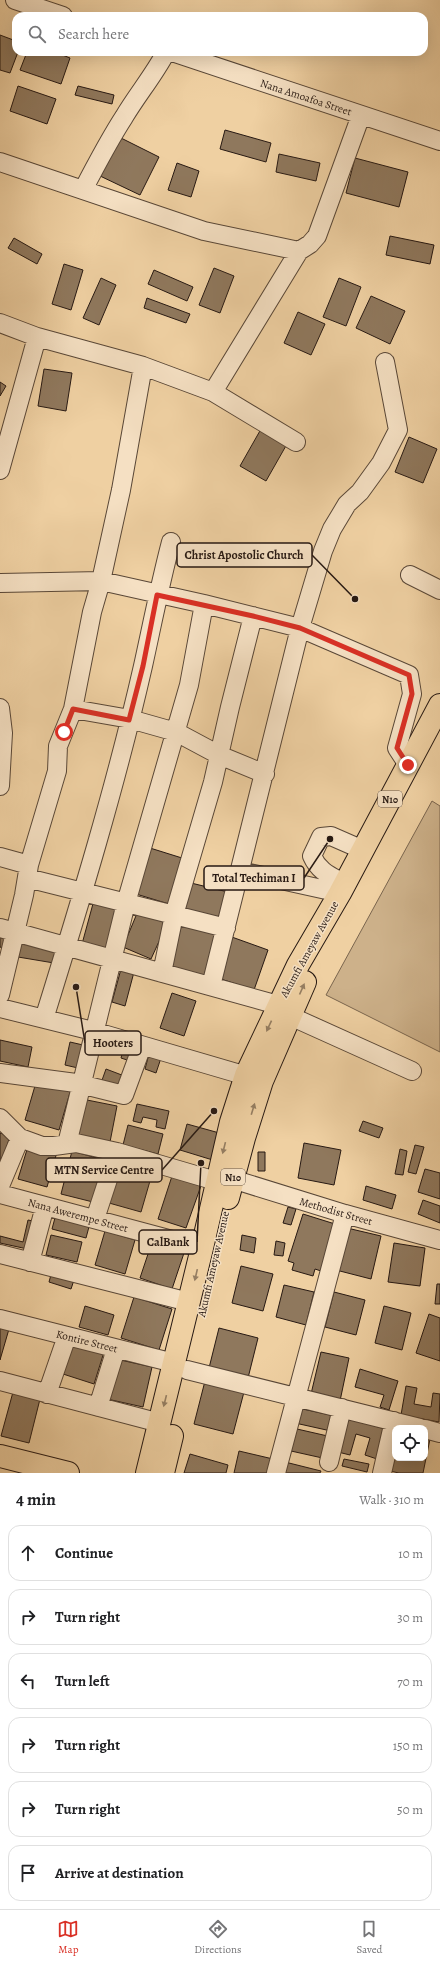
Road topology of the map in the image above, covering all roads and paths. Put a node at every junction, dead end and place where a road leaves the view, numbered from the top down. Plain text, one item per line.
1 (15, 0) edge
2 (51, 12) edge
3 (164, 56) edge
4 (184, 56) edge
5 (361, 115) junction
6 (440, 141) edge
7 (0, 162) edge
8 (83, 190) junction
9 (299, 251) junction
10 (0, 323) edge
11 (38, 337) junction
12 (386, 362) dead end
13 (143, 366) junction
14 (213, 392) junction
15 (296, 442) dead end
16 (0, 470) edge
17 (171, 542) dead end
18 (410, 575) dead end
19 (101, 581) junction
20 (0, 583) edge
21 (440, 590) edge
22 (157, 595) junction
23 (204, 604) junction
24 (253, 616) junction
25 (300, 628) junction
26 (440, 705) edge
27 (0, 708) edge
28 (73, 709) junction
29 (129, 720) junction
30 (176, 732) junction
31 (219, 755) junction
32 (408, 765) junction
33 (265, 774) junction
34 (0, 786) edge
35 (363, 850) junction
36 (0, 857) edge
37 (240, 871) junction
38 (28, 872) junction
39 (343, 889) junction
40 (82, 892) junction
41 (126, 903) junction
42 (174, 915) junction
43 (226, 928) junction
44 (8, 931) edge
45 (66, 947) junction
46 (113, 960) junction
47 (162, 973) junction
48 (211, 986) junction
49 (0, 994) edge
50 (0, 1008) edge
51 (284, 1011) junction
52 (44, 1019) junction
53 (93, 1031) junction
54 (142, 1046) junction
55 (412, 1071) dead end
56 (0, 1073) edge
57 (254, 1078) junction
58 (81, 1085) junction
59 (0, 1118) edge
60 (20, 1138) junction
61 (67, 1144) junction
62 (117, 1152) junction
63 (224, 1180) junction
64 (0, 1186) edge
65 (0, 1194) edge
66 (45, 1206) junction
67 (345, 1214) junction
68 (95, 1219) junction
69 (440, 1240) edge
70 (202, 1248) junction
71 (0, 1254) edge
72 (30, 1262) junction
73 (189, 1302) junction
74 (0, 1319) edge
75 (67, 1336) junction
76 (116, 1348) junction
77 (181, 1367) junction
78 (0, 1382) edge
79 (47, 1394) junction
80 (297, 1397) junction
81 (98, 1407) junction
82 (342, 1408) junction
83 (394, 1421) junction
84 (160, 1423) junction
85 (409, 1425) edge
86 (428, 1430) edge
87 (440, 1433) edge
88 (0, 1456) edge
89 (329, 1462) dead end
90 (68, 1473) edge
91 (147, 1473) edge
92 (163, 1473) edge
93 (276, 1473) edge
94 (382, 1473) edge

1 - 2 street
3 - 8 street
4 - 5 street, Nana Amoafoa Street
5 - 6 street, Nana Amoafoa Street
5 - 9 street
7 - 8 street
8 - 9 street
9 - 14 street
10 - 11 street
11 - 13 street
11 - 16 street
12 - 25 street
13 - 14 street
13 - 19 street
14 - 15 street
17 - 22 street
18 - 21 street
19 - 20 street
19 - 22 street
19 - 28 street
22 - 23 street
22 - 29 street
23 - 24 street
23 - 30 street
24 - 25 street
24 - 31 street
25 - 32 street
25 - 33 street
26 - 32 main road, N10
27 - 34 street
28 - 29 street
28 - 38 street
29 - 30 street
29 - 40 street
30 - 31 street
30 - 41 street
31 - 33 street
31 - 42 street
32 - 35 main road, N10
33 - 37 street
35 - 39 main road, N10
35 - 39 street
36 - 38 street
37 - 39 street
37 - 43 street
38 - 40 street
38 - 44 street
39 - 51 main road, Akumfi Ameyaw Avenue / N10
40 - 41 street
40 - 45 street
41 - 42 street
41 - 46 street
42 - 43 street
42 - 47 street
43 - 48 street
44 - 45 street
44 - 49 street
45 - 46 street
45 - 52 street
46 - 47 street
46 - 53 street
47 - 48 street
48 - 51 street
50 - 52 street
51 - 55 street
51 - 57 main road, Akumfi Ameyaw Avenue / N10
52 - 53 street
53 - 54 street
53 - 58 street
54 - 57 street
54 - 58 street
56 - 58 street
57 - 63 main road, Akumfi Ameyaw Avenue / N10
58 - 61 street
59 - 60 street
60 - 61 street, Methodist Street
60 - 64 street
61 - 62 street, Methodist Street
62 - 63 street, Methodist Street
62 - 68 street
63 - 67 street, Methodist Street
63 - 70 main road, Akumfi Ameyaw Avenue / N10
63 - 77 main road, Akumfi Ameyaw Avenue / N10
65 - 66 street, Nana Awerempe Street
66 - 68 street, Nana Awerempe Street
66 - 72 street
67 - 69 street, Methodist Street
67 - 80 street
68 - 70 street, Nana Awerempe Street
70 -> 73 main road, Akumfi Ameyaw Avenue / N10
71 - 72 street
72 - 73 street
73 - 77 main road, Akumfi Ameyaw Avenue / N10
74 - 75 street, Kontire Street
75 - 76 street, Kontire Street
75 - 79 street
76 - 77 street, Kontire Street
76 - 81 street
77 - 80 street, Kontire Street
77 -> 84 main road, Akumfi Ameyaw Avenue / N10
77 - 92 main road, Akumfi Ameyaw Avenue / N10
78 - 79 street
79 - 81 street
80 - 82 street, Kontire Street
80 - 93 street
81 - 84 street
82 - 83 street, Kontire Street
82 - 89 street
83 - 85 street, Kontire Street
83 - 94 street
84 - 91 main road, Akumfi Ameyaw Avenue / N10
86 - 87 street
88 - 90 main road

